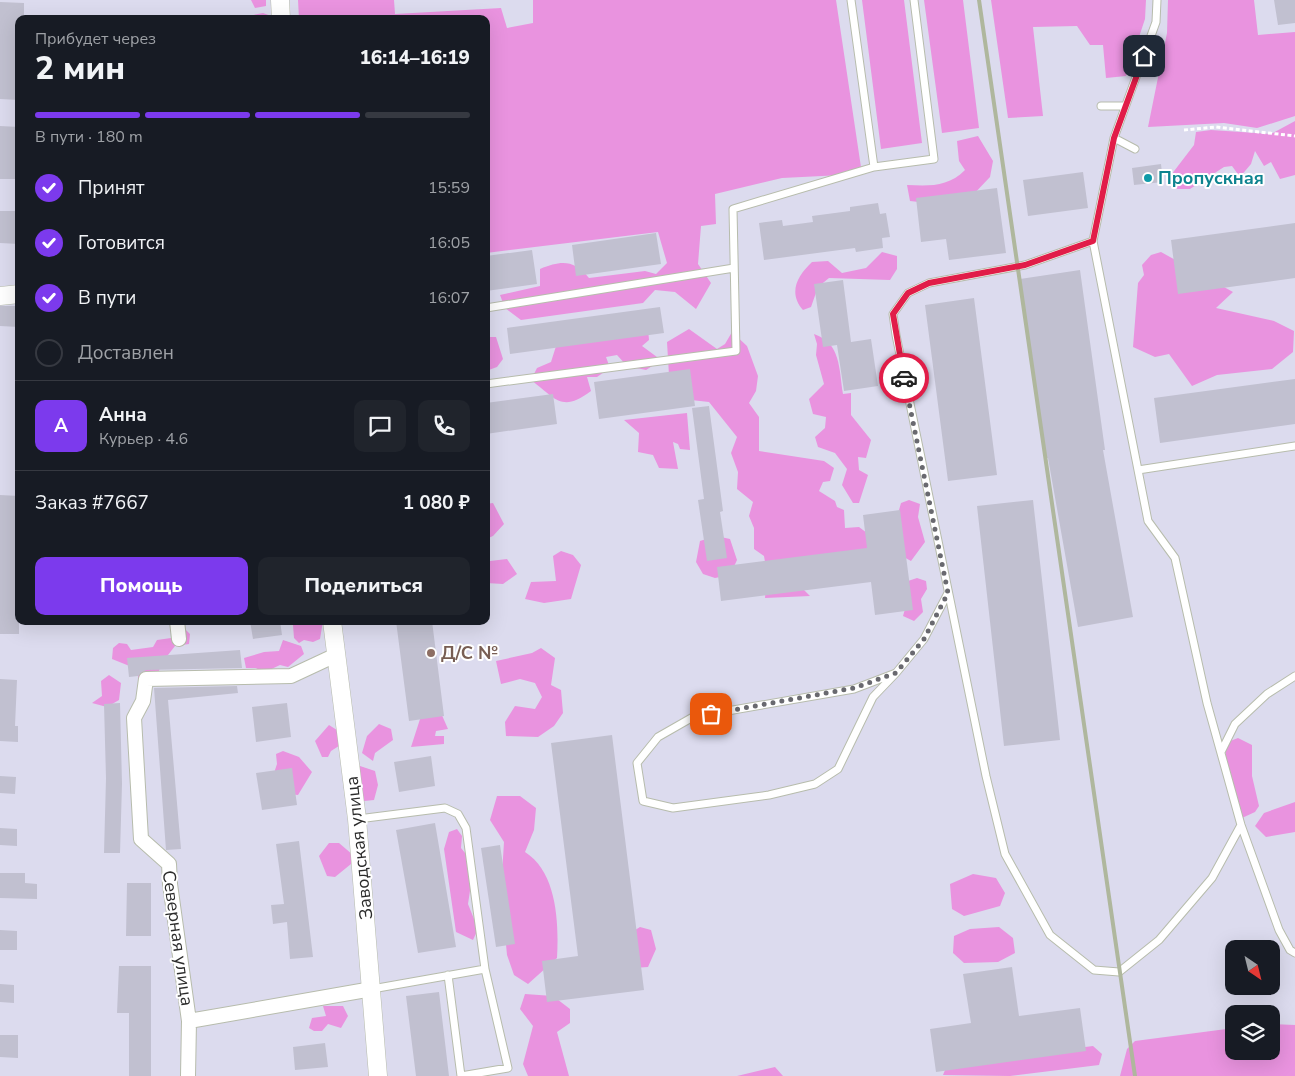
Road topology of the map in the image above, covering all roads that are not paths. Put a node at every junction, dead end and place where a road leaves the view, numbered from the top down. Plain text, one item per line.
1 (280, 0) edge
2 (851, 0) edge
3 (914, 0) edge
4 (1157, 0) edge
5 (280, 15) edge
6 (1102, 106) dead end
7 (1126, 106) junction
8 (1114, 138) junction
9 (1135, 149) dead end
10 (874, 167) junction
11 (1093, 241) junction
12 (734, 268) junction
13 (15, 294) edge
14 (0, 296) edge
15 (490, 307) edge
16 (490, 383) edge
17 (1295, 446) edge
18 (1138, 470) junction
19 (948, 593) junction
20 (177, 625) edge
21 (332, 625) edge
22 (179, 639) dead end
23 (336, 655) junction
24 (896, 673) junction
25 (1295, 676) edge
26 (1221, 752) junction
27 (357, 819) junction
28 (1241, 825) junction
29 (1295, 953) edge
30 (485, 969) junction
31 (448, 975) junction
32 (372, 989) junction
33 (189, 1021) junction
34 (188, 1076) edge
35 (378, 1076) edge

1 - 5 street
2 - 10 lane
3 - 10 lane
4 - 7 lane
6 - 7 lane
7 - 8 lane
8 - 9 lane
8 - 11 lane
10 - 12 lane
11 - 18 lane
11 - 19 lane
12 - 15 lane
12 - 16 lane
13 - 14 street
17 - 18 lane
18 - 26 lane
19 - 24 lane
19 - 28 lane
20 - 22 street
21 - 23 street, Заводская улица
23 - 27 street, Заводская улица
23 - 33 street, Северная улица
24 - 24 lane
25 - 26 lane
26 - 28 lane
27 - 30 lane
27 - 32 street, Заводская улица
28 - 29 lane
30 - 31 lane
30 - 31 lane
31 - 32 lane
32 - 33 street
32 - 35 street, Заводская улица
33 - 34 street, Северная улица

